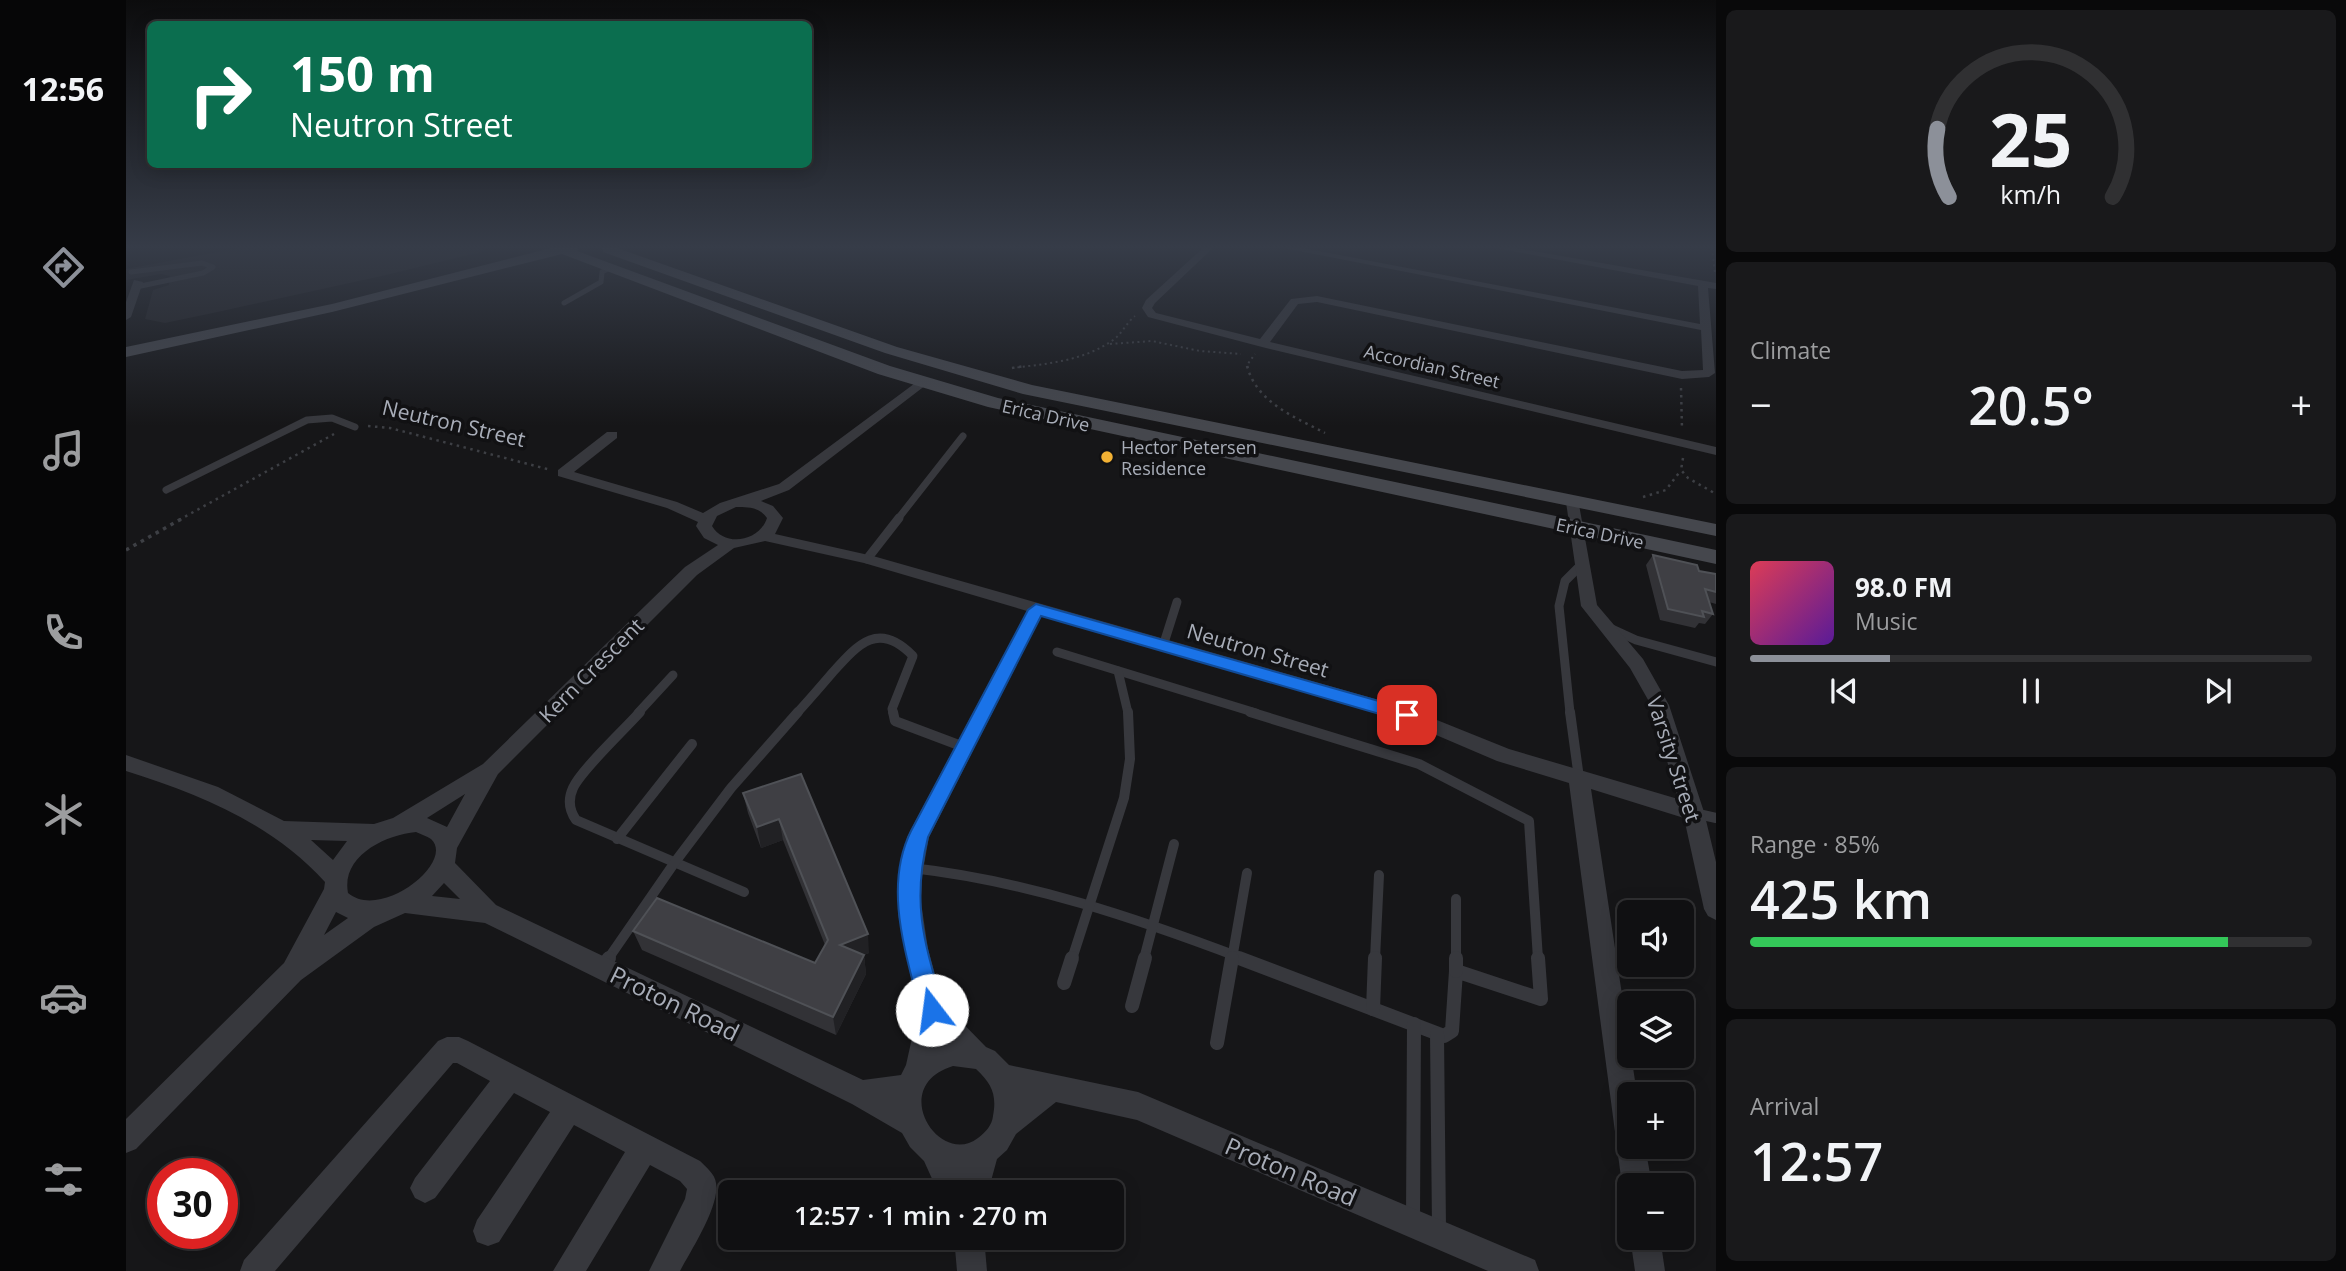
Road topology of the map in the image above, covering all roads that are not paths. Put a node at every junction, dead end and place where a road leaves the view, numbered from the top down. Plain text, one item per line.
1 (282, 307) edge
2 (335, 307) edge
3 (717, 307) edge
4 (769, 307) edge
5 (1149, 307) edge
6 (1290, 307) edge
7 (1358, 307) edge
8 (1605, 307) edge
9 (1709, 307) edge
10 (799, 318) junction
11 (1706, 328) junction
12 (126, 336) edge
13 (1262, 344) junction
14 (126, 352) edge
15 (922, 382) junction
16 (1029, 390) junction
17 (355, 427) road end
18 (612, 435) dead end
19 (963, 436) dead end
20 (1716, 451) edge
21 (784, 487) junction
22 (166, 490) dead end
23 (744, 502) junction
24 (1573, 502) junction
25 (672, 505) junction
26 (726, 505) junction
27 (706, 520) junction
28 (770, 524) junction
29 (1578, 528) junction
30 (1716, 530) edge
31 (712, 538) junction
32 (731, 543) junction
33 (1716, 557) edge
34 (867, 559) junction
35 (1582, 564) junction
36 (691, 571) junction
37 (1177, 602) dead end
38 (1036, 610) junction
39 (1601, 622) junction
40 (1163, 646) junction
41 (1058, 652) dead end
42 (1716, 662) edge
43 (1118, 671) junction
44 (673, 675) dead end
45 (692, 744) dead end
46 (964, 747) junction
47 (126, 764) edge
48 (491, 768) junction
49 (1579, 778) junction
50 (1693, 812) junction
51 (1716, 818) edge
52 (401, 824) junction
53 (285, 830) junction
54 (376, 833) junction
55 (617, 839) junction
56 (1174, 844) dead end
57 (445, 856) junction
58 (675, 862) junction
59 (910, 868) junction
60 (1247, 873) dead end
61 (1379, 875) dead end
62 (335, 884) junction
63 (744, 892) dead end
64 (1457, 900) dead end
65 (1091, 904) junction
66 (396, 907) junction
67 (1716, 909) edge
68 (488, 913) junction
69 (1154, 925) junction
70 (1233, 954) junction
71 (602, 967) junction
72 (1456, 971) junction
73 (292, 972) junction
74 (1064, 984) dead end
75 (1132, 1006) dead end
76 (1373, 1009) junction
77 (932, 1010) junction
78 (1414, 1024) junction
79 (1437, 1034) junction
80 (1217, 1043) dead end
81 (976, 1055) junction
82 (1000, 1076) junction
83 (510, 1077) junction
84 (913, 1079) junction
85 (1622, 1082) edge
86 (1053, 1087) junction
87 (862, 1094) junction
88 (569, 1108) junction
89 (911, 1123) junction
90 (1005, 1125) junction
91 (126, 1139) edge
92 (644, 1147) junction
93 (985, 1151) junction
94 (935, 1152) junction
95 (948, 1180) edge
96 (977, 1180) edge
97 (425, 1188) dead end
98 (1426, 1229) junction
99 (488, 1231) dead end
100 (970, 1250) edge
101 (1647, 1250) edge
102 (255, 1271) edge
103 (568, 1271) edge
104 (664, 1271) edge
105 (972, 1271) edge
106 (1524, 1271) edge
107 (1650, 1271) edge

1 - 12 main road
2 - 14 main road
3 - 15 main road, Erica Drive
4 - 10 main road, Erica Drive
5 - 13 street, Accordian Street
6 - 13 street
7 - 11 street
8 - 11 street
9 - 11 street
10 - 15 main road
10 - 16 main road, Erica Drive
13 - 20 street, Accordian Street
15 - 16 main road
15 - 21 street
15 - 29 main road, Erica Drive
16 - 24 main road, Erica Drive
17 - 22 lane
18 - 25 street
19 - 34 lane
21 - 23 street
21 - 28 street
23 - 26 street
23 - 28 street
24 - 29 street, Varsity Street
24 - 30 main road, Erica Drive
25 - 26 street
25 - 27 street
26 - 27 street
27 - 31 street
28 - 32 street
28 - 34 street, Neutron Street
29 - 33 main road, Erica Drive
29 - 35 street, Varsity Street
31 - 32 street
31 - 36 street, Kern Crescent
32 - 36 street, Kern Crescent
34 - 38 street, Neutron Street
35 - 39 street, Varsity Street
35 - 49 lane
36 - 48 street, Kern Crescent
37 - 40 lane
38 - 40 street, Neutron Street
38 - 46 street
39 - 42 lane
39 - 50 street, Varsity Street
40 - 49 street, Neutron Street
41 - 43 lane
43 - 65 lane
43 - 72 lane
44 - 55 lane
45 - 55 lane
46 - 58 lane
46 - 59 street
47 - 53 street
48 - 52 street, Kern Crescent
48 - 57 street, Kern Crescent
49 - 50 street, Neutron Street
49 - 85 street
50 - 51 lane
50 - 67 street, Varsity Street
52 - 54 street
52 - 57 street
53 - 54 street
53 - 62 street
54 - 62 street
55 - 58 lane
56 - 69 lane
57 - 66 street
57 - 68 street, Proton Road
58 - 63 lane
58 - 71 lane
59 - 65 lane
59 - 77 street
60 - 70 lane
61 - 76 lane
62 - 66 street
62 - 73 street
64 - 72 lane
65 - 69 lane
65 - 74 lane
66 - 68 street, Proton Road
66 - 73 street
68 - 71 street, Proton Road
69 - 70 lane
69 - 75 lane
70 - 76 lane
70 - 80 lane
71 - 87 street, Proton Road
72 - 79 lane
73 - 91 street
76 - 78 lane
77 - 81 street
77 - 84 street
78 - 79 lane
78 - 98 lane
79 - 98 lane
81 - 82 street
81 - 84 street
82 - 86 street, Proton Road
82 - 90 street
83 - 88 street
83 - 97 street
83 - 102 street
84 - 87 street
84 - 89 street
86 - 90 street
86 - 98 street, Proton Road
87 - 89 street, Proton Road
88 - 92 street
88 - 99 street
89 - 94 street
90 - 93 street
92 - 103 street
92 - 104 street
93 - 94 street
93 - 96 street
94 - 95 street
98 - 106 street, Proton Road
100 - 105 street
101 - 107 street

